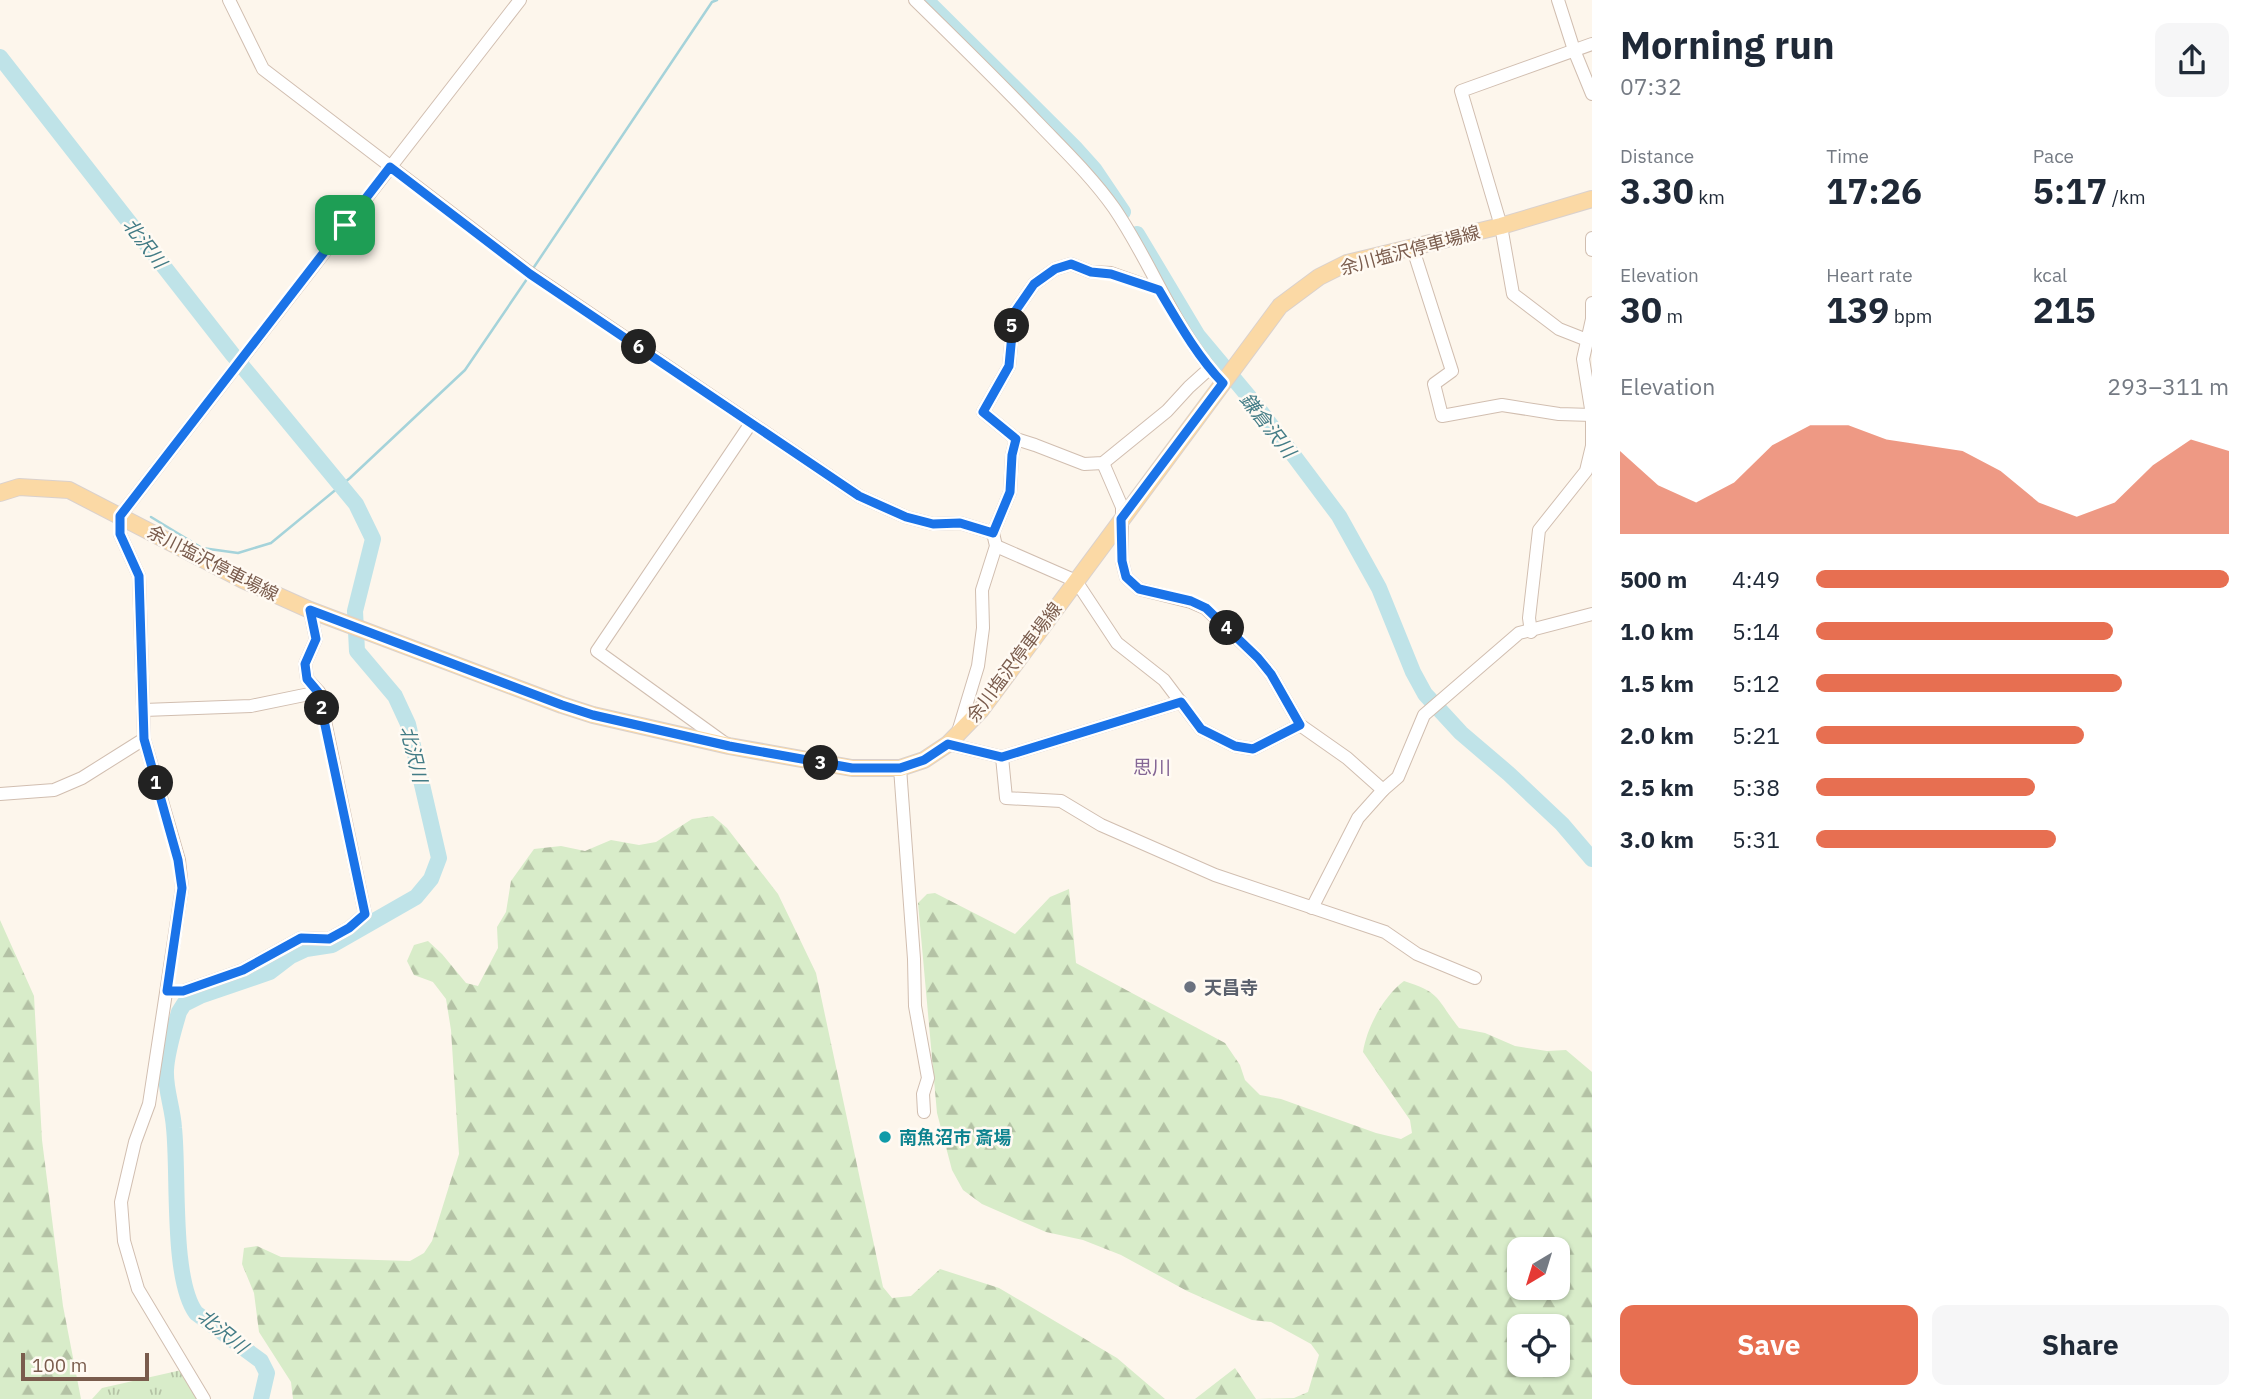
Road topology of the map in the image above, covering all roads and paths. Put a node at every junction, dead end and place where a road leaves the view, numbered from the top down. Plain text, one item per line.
1 (229, 0) edge
2 (520, 0) edge
3 (915, 0) edge
4 (1558, 0) edge
5 (1592, 44) edge
6 (1574, 50) junction
7 (1592, 94) edge
8 (390, 167) junction
9 (1592, 199) edge
10 (1502, 226) junction
11 (1592, 238) edge
12 (1412, 246) junction
13 (1592, 250) edge
14 (1159, 290) junction
15 (1592, 303) edge
16 (1587, 340) junction
17 (1209, 369) junction
18 (1223, 383) junction
19 (1592, 415) edge
20 (751, 423) junction
21 (1016, 439) junction
22 (1103, 463) junction
23 (0, 493) edge
24 (120, 516) junction
25 (1121, 519) junction
26 (995, 540) junction
27 (1076, 581) junction
28 (310, 610) junction
29 (1592, 614) edge
30 (1531, 632) junction
31 (318, 692) junction
32 (1181, 702) junction
33 (144, 710) junction
34 (1300, 725) junction
35 (144, 739) junction
36 (953, 739) junction
37 (729, 746) junction
38 (1002, 757) junction
39 (900, 768) junction
40 (1383, 790) junction
41 (0, 794) edge
42 (1312, 908) junction
43 (1475, 978) dead end
44 (167, 991) junction
45 (924, 1112) dead end
46 (204, 1399) edge

1 - 8 street
2 - 8 street
3 - 14 street
4 - 6 street
5 - 6 street
6 - 7 street
6 - 10 street
8 - 20 street
8 - 24 street
9 - 10 main road, 余川塩沢停車場線
10 - 12 main road, 余川塩沢停車場線
10 - 16 street
11 - 13 street
12 - 18 main road, 余川塩沢停車場線
12 - 19 street
14 - 17 street
14 - 21 street
15 - 16 street
16 - 19 street
17 - 18 street
17 - 22 street
18 - 25 main road, 余川塩沢停車場線
19 - 30 street
20 - 26 street
20 - 37 street
21 - 22 street
21 - 26 street
22 - 25 street
23 - 24 main road, 余川塩沢停車場線
24 - 28 main road, 余川塩沢停車場線
24 - 33 street
25 - 27 main road, 余川塩沢停車場線
25 - 34 street
26 - 27 street
26 - 36 street
27 - 32 street
27 - 36 main road, 余川塩沢停車場線
28 - 31 street
28 - 37 main road, 余川塩沢停車場線
29 - 30 street
30 - 40 street
31 - 33 street
31 - 44 street
32 - 34 street
32 - 38 street
33 - 35 street
34 - 40 street
35 - 41 street
35 - 44 street
36 - 38 street
36 - 39 main road, 余川塩沢停車場線
37 - 39 main road, 余川塩沢停車場線
38 - 42 street
39 - 45 street
40 - 42 street
42 - 43 street
44 - 46 street

